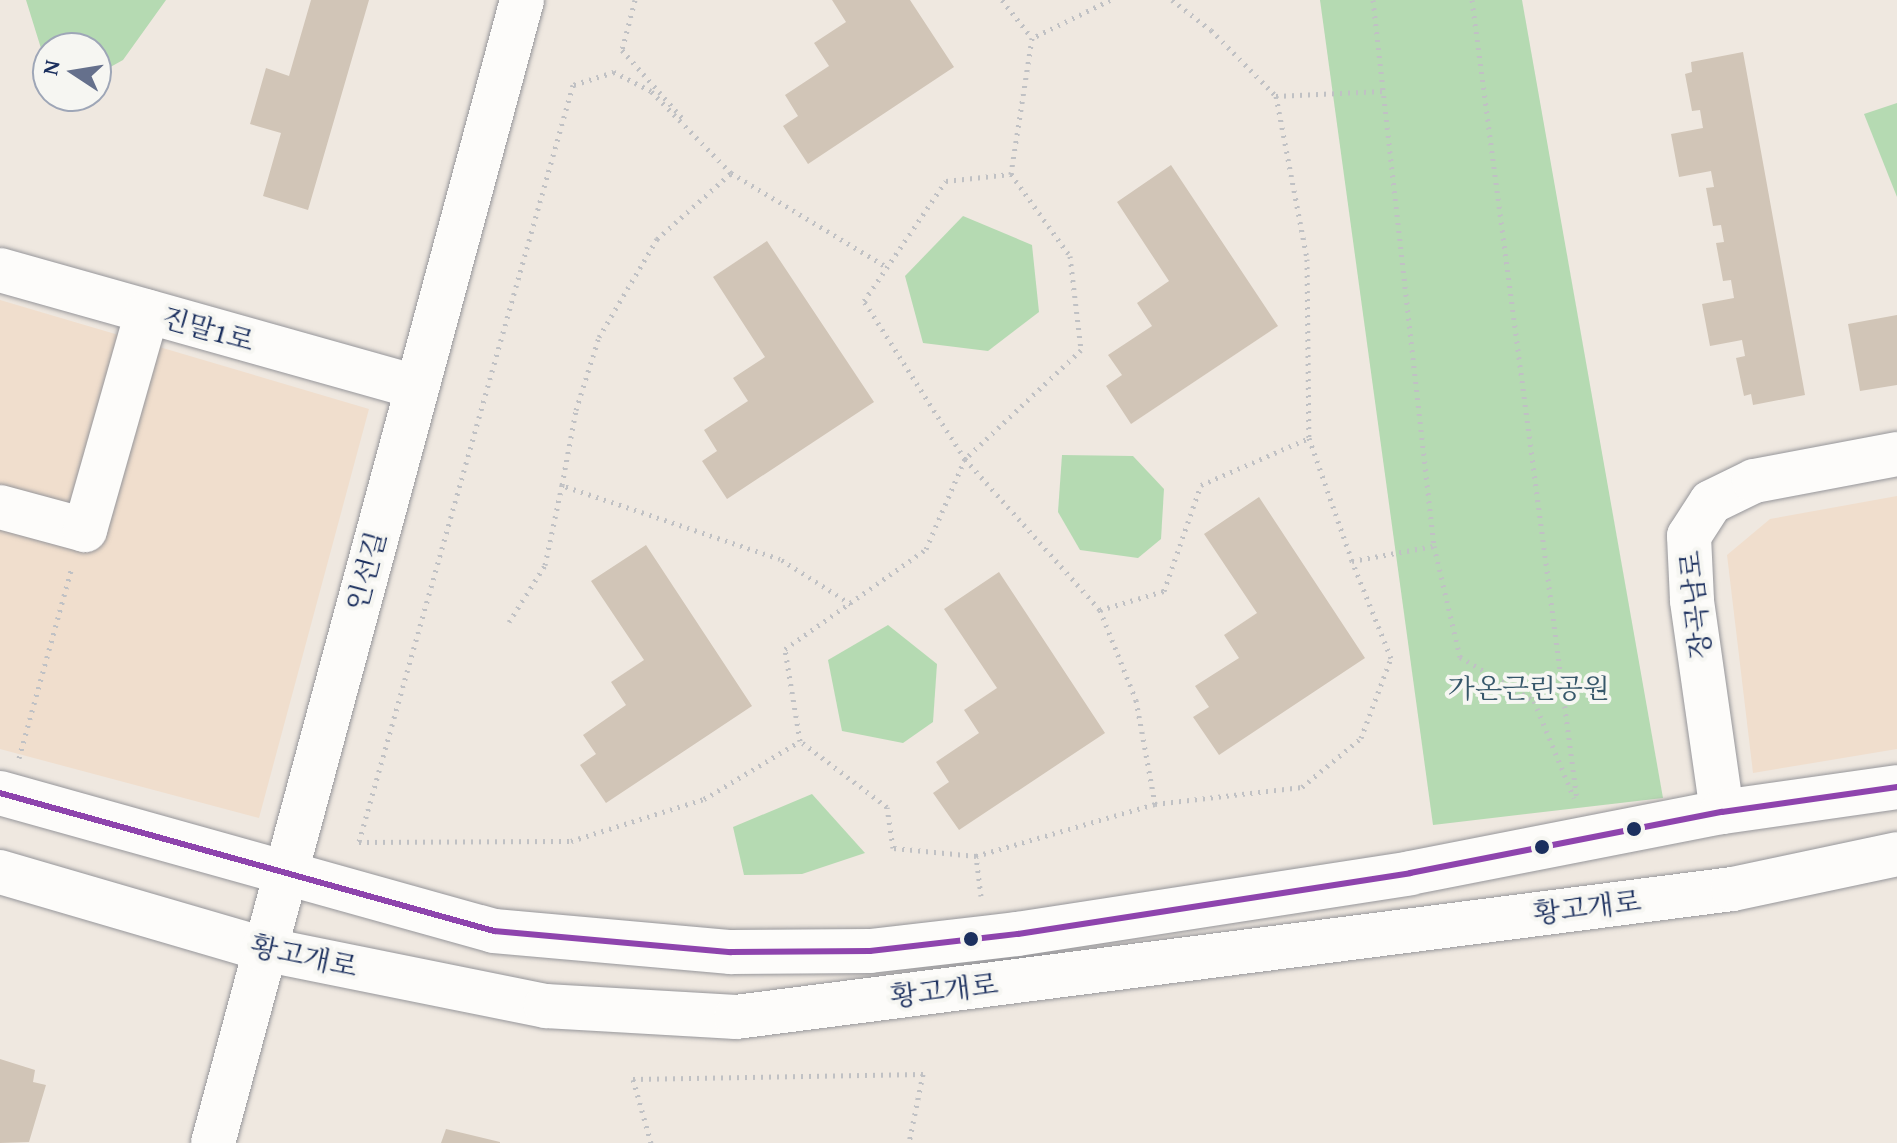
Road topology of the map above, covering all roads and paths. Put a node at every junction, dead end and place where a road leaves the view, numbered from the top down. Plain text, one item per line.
1 (522, 0) edge
2 (635, 0) edge
3 (1002, 0) edge
4 (1110, 0) edge
5 (1172, 0) edge
6 (1373, 0) edge
7 (1472, 0) edge
8 (1032, 38) junction
9 (1383, 90) junction
10 (1276, 96) junction
11 (731, 173) junction
12 (1011, 174) junction
13 (887, 267) junction
14 (0, 270) edge
15 (147, 312) junction
16 (416, 387) junction
17 (1309, 438) junction
18 (1897, 454) edge
19 (965, 459) junction
20 (562, 485) junction
21 (0, 507) edge
22 (1434, 546) junction
23 (75, 558) dead end
24 (1352, 561) junction
25 (851, 604) junction
26 (1100, 610) junction
27 (509, 622) dead end
28 (800, 741) junction
29 (1897, 787) edge
30 (4, 794) edge
31 (1155, 804) junction
32 (1722, 812) junction
33 (1897, 854) edge
34 (976, 856) junction
35 (0, 872) edge
36 (284, 872) junction
37 (981, 896) dead end
38 (263, 949) junction
39 (213, 1143) edge
40 (651, 1143) edge
41 (909, 1143) edge

1 - 16 main road, 인선길
2 - 11 path
3 - 8 path
4 - 8 path
5 - 10 path
6 - 9 path
7 - 22 path
8 - 12 path
9 - 10 path
9 - 22 path
10 - 17 path
11 - 13 path
11 - 20 path
11 - 28 path
12 - 13 path
12 - 19 path
13 - 19 path
14 - 15 main road, 진말1로
15 - 16 main road, 진말1로
15 - 21 main road
16 - 36 main road, 인선길
17 - 24 path
17 - 26 path
18 - 32 main road, 장곡남로
19 - 25 path
19 - 26 path
20 - 25 path
20 - 27 path
22 - 24 path
23 - 30 path
24 - 31 path
25 - 28 path
26 - 31 path
28 - 34 path
29 - 32 main road, 황고개로
30 - 36 main road, 황고개로
31 - 34 path
32 - 36 main road, 황고개로
33 - 38 main road, 황고개로
34 - 37 path
35 - 38 main road, 황고개로
36 - 38 main road, 인선길
38 - 39 main road, 인선길
40 - 41 path

